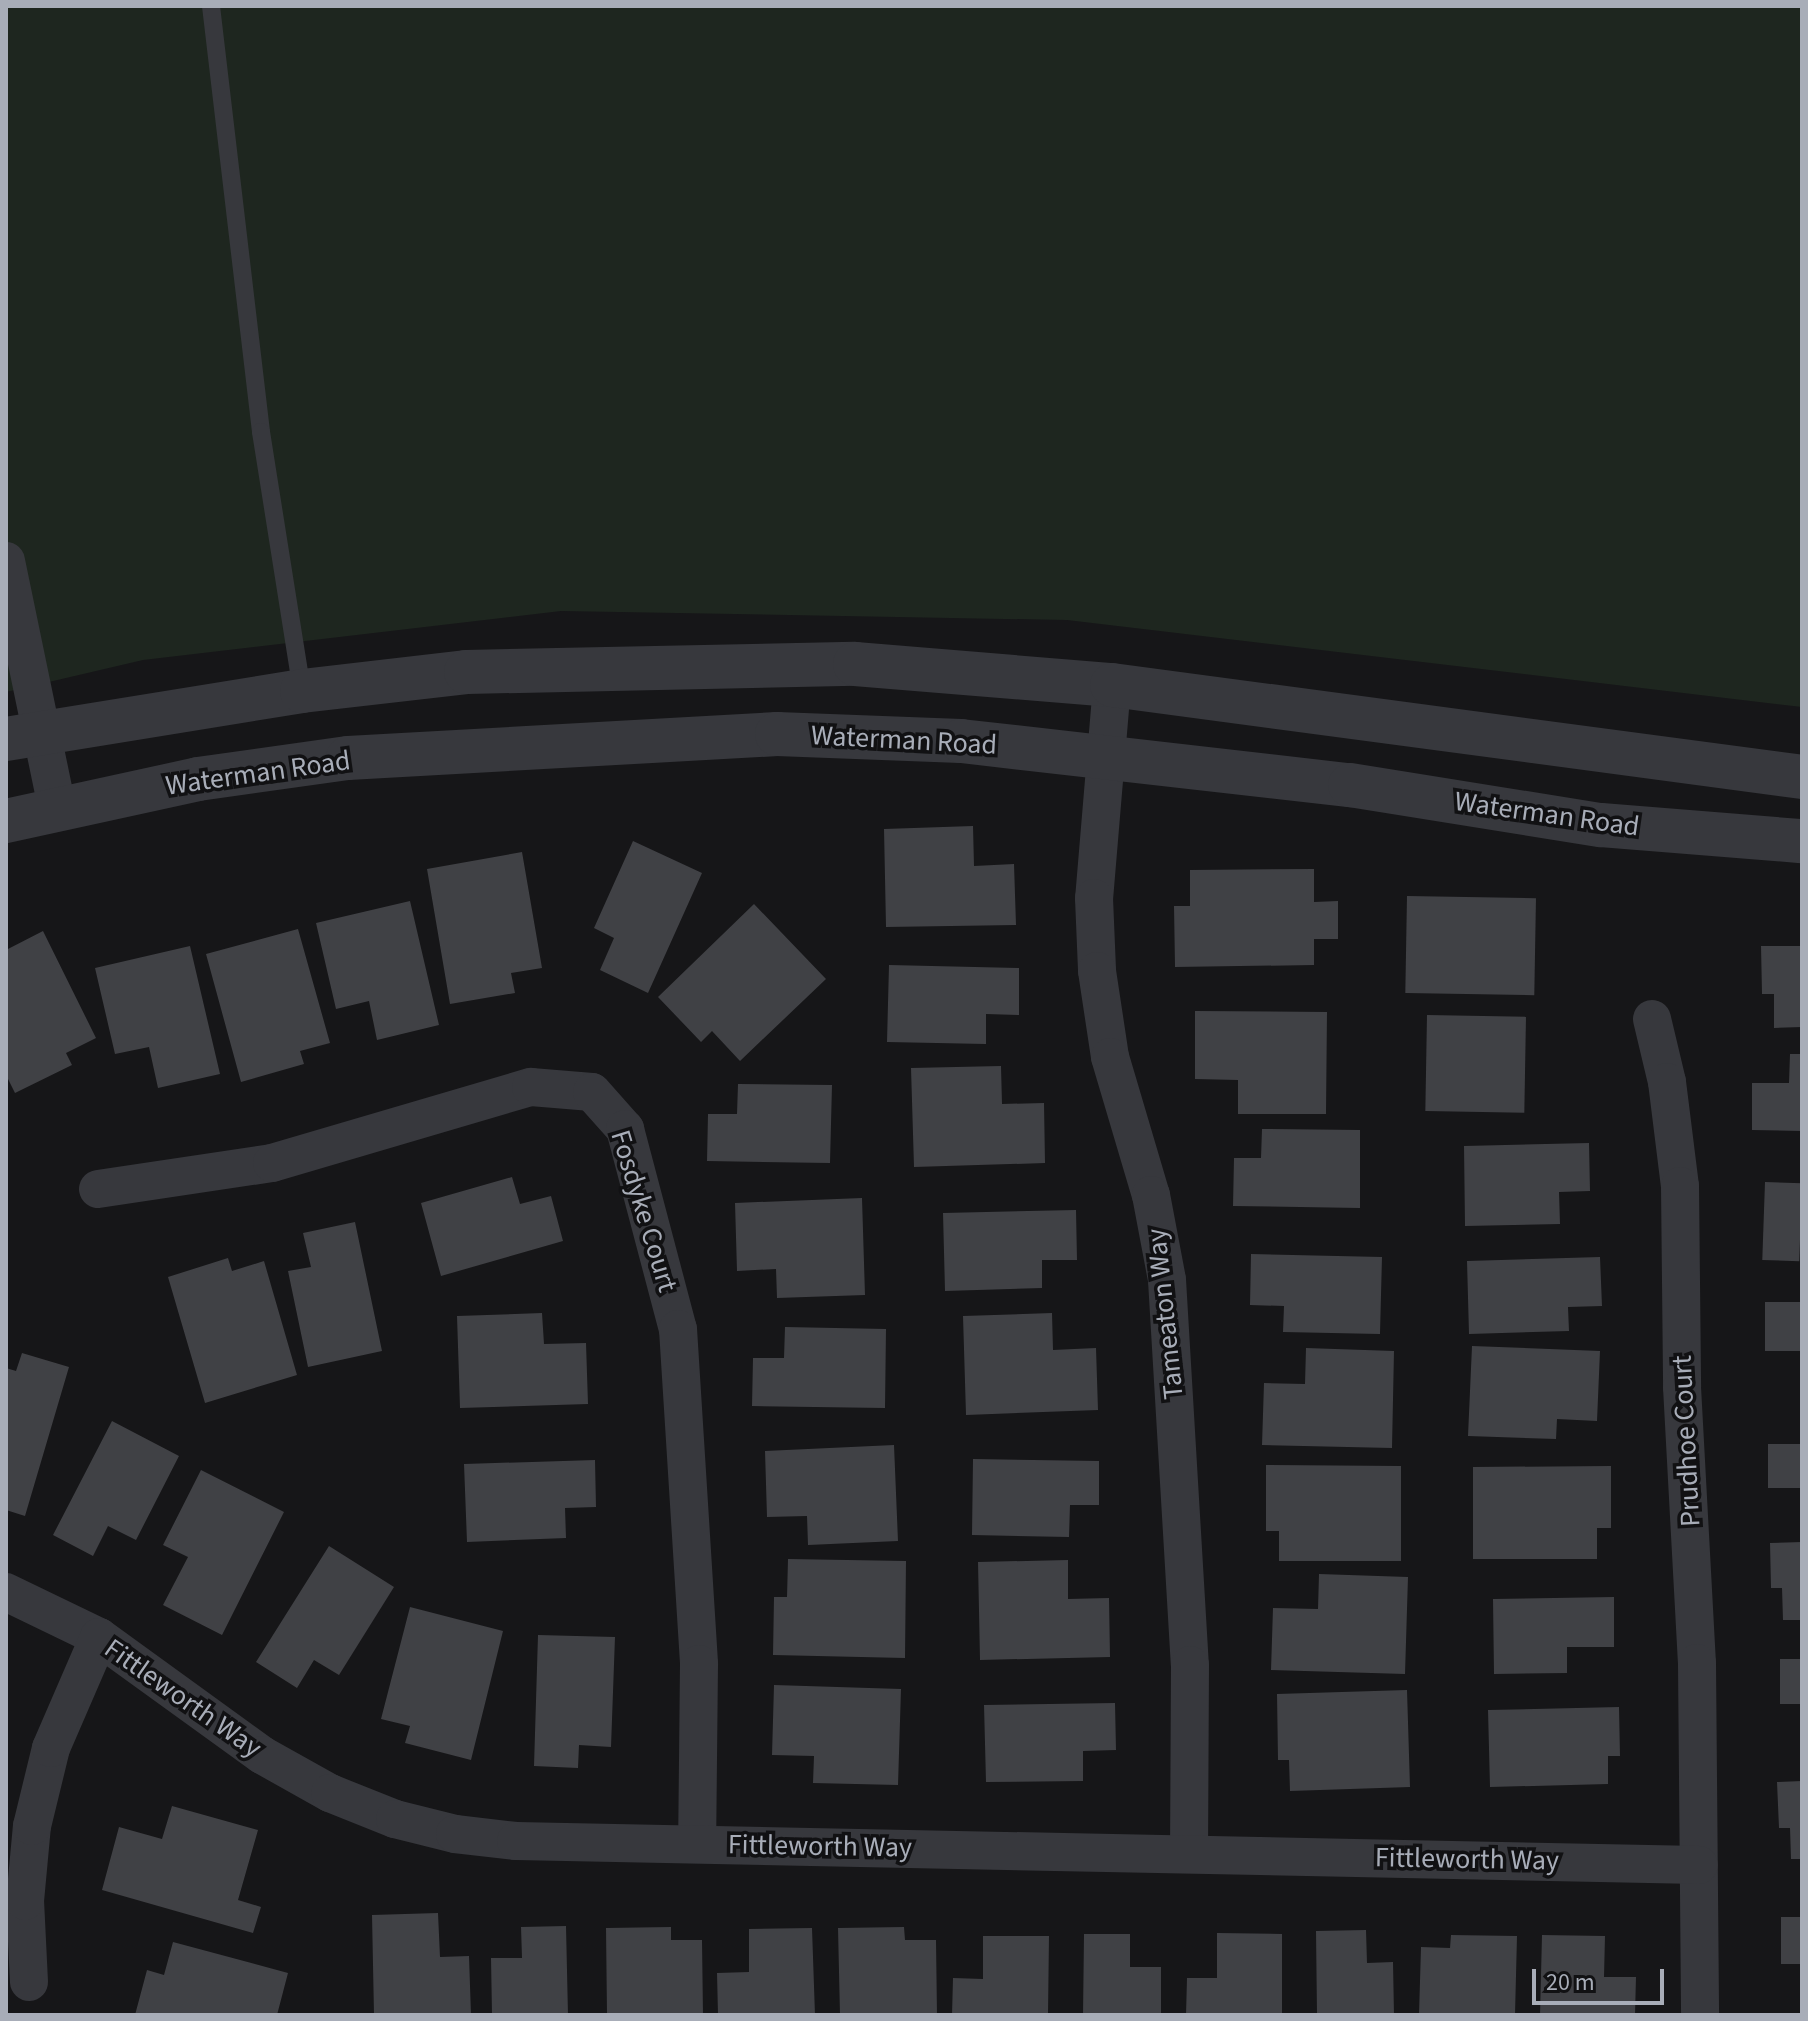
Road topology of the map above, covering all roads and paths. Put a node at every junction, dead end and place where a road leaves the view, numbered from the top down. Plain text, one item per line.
1 (211, 6) edge
2 (6, 561) edge
3 (1112, 685) junction
4 (302, 691) junction
5 (24, 734) edge
6 (1104, 757) junction
7 (1802, 777) edge
8 (57, 808) junction
9 (6, 821) edge
10 (1802, 841) edge
11 (1652, 1019) dead end
12 (98, 1189) dead end
13 (6, 1592) edge
14 (99, 1637) junction
15 (697, 1843) junction
16 (1189, 1854) junction
17 (1699, 1865) junction
18 (29, 1982) dead end
19 (1700, 2015) edge

1 - 4 lane
2 - 5 street
3 - 4 street
3 - 6 street, Tameaton Way
3 - 7 street
4 - 5 street
5 - 8 street
6 - 8 street, Waterman Road
6 - 10 street, Waterman Road
6 - 16 street, Tameaton Way
8 - 9 street, Waterman Road
11 - 17 street, Prudhoe Court
12 - 15 street, Fosdyke Court
13 - 14 street, Fittleworth Way
14 - 15 street, Fittleworth Way
14 - 18 street
15 - 16 street, Fittleworth Way
16 - 17 street, Fittleworth Way
17 - 19 street, Prudhoe Court

